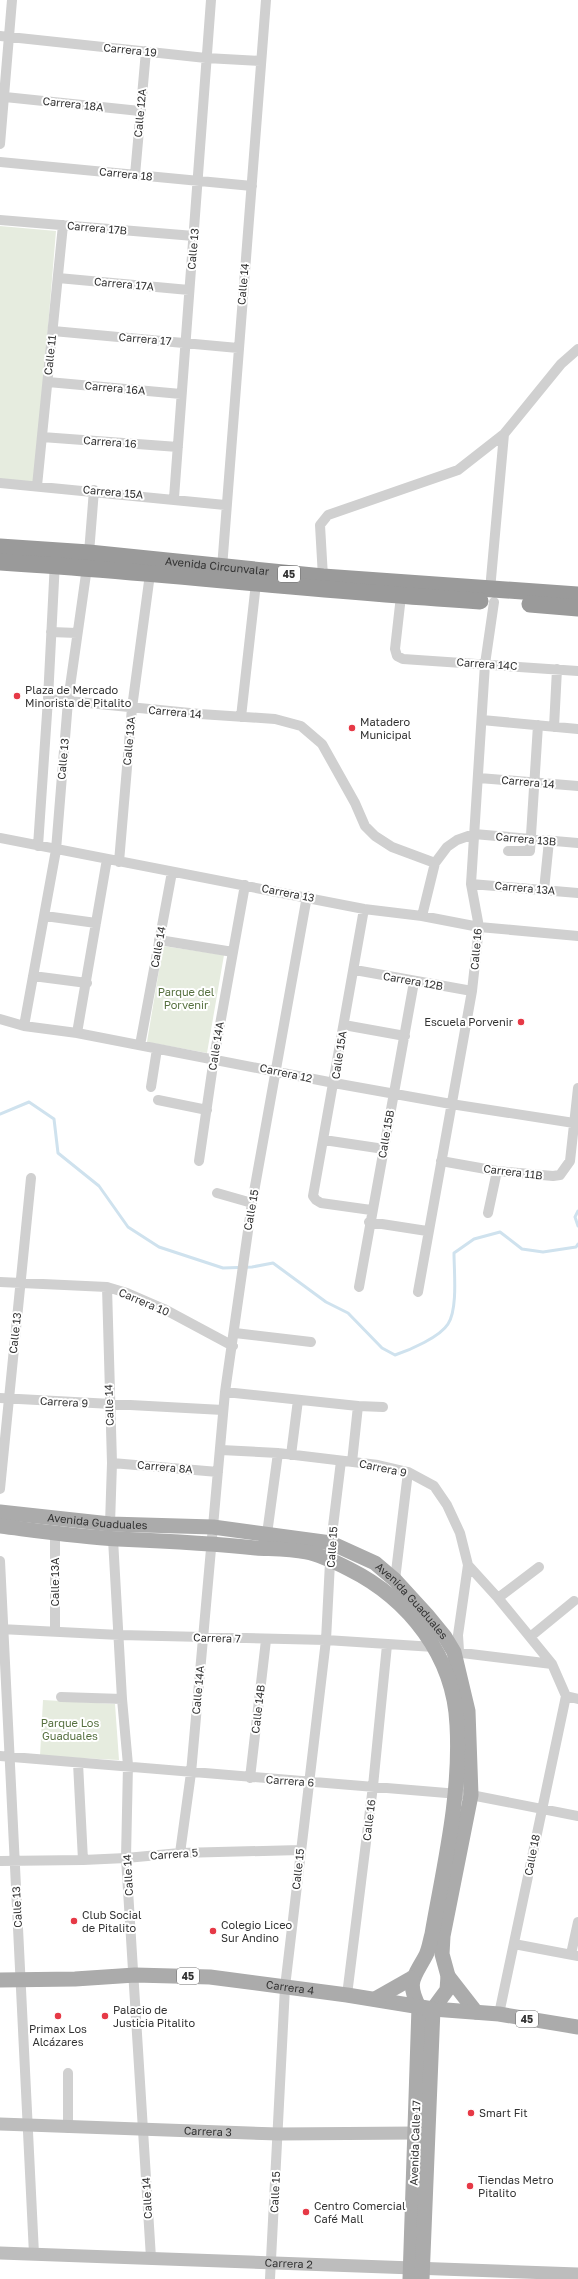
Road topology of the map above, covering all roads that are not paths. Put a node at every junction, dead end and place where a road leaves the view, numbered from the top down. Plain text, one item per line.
1 (12, 0) edge
2 (211, 0) edge
3 (266, 0) edge
4 (4, 37) edge
5 (146, 51) junction
6 (206, 58) junction
7 (260, 61) junction
8 (5, 97) junction
9 (140, 111) junction
10 (0, 144) edge
11 (0, 162) edge
12 (135, 175) junction
13 (197, 182) junction
14 (252, 186) junction
15 (0, 220) edge
16 (63, 225) junction
17 (194, 236) junction
18 (58, 278) junction
19 (189, 290) junction
20 (53, 331) junction
21 (185, 343) junction
22 (238, 348) junction
23 (578, 349) edge
24 (48, 382) junction
25 (181, 394) junction
26 (504, 434) junction
27 (42, 437) junction
28 (178, 447) junction
29 (0, 483) edge
30 (37, 486) junction
31 (94, 490) junction
32 (174, 498) junction
33 (225, 505) junction
34 (0, 547) edge
35 (55, 558) junction
36 (88, 560) junction
37 (0, 562) edge
38 (222, 568) junction
39 (150, 574) junction
40 (323, 577) junction
41 (256, 583) junction
42 (401, 596) junction
43 (492, 596) junction
44 (578, 596) edge
45 (578, 608) edge
46 (51, 632) junction
47 (77, 633) junction
48 (485, 664) junction
49 (557, 669) junction
50 (578, 671) edge
51 (48, 699) junction
52 (68, 701) junction
53 (132, 708) junction
54 (241, 717) junction
55 (482, 720) junction
56 (538, 725) junction
57 (554, 727) junction
58 (578, 729) edge
59 (479, 778) junction
60 (534, 782) junction
61 (43, 785) junction
62 (578, 786) edge
63 (61, 787) junction
64 (474, 834) junction
65 (0, 838) edge
66 (530, 839) junction
67 (549, 841) junction
68 (578, 843) edge
69 (38, 846) junction
70 (508, 851) dead end
71 (56, 854) junction
72 (107, 860) junction
73 (119, 862) junction
74 (435, 863) junction
75 (172, 872) junction
76 (245, 884) junction
77 (471, 884) junction
78 (544, 890) junction
79 (578, 893) edge
80 (307, 896) junction
81 (364, 909) junction
82 (45, 916) junction
83 (422, 916) junction
84 (96, 923) junction
85 (479, 927) junction
86 (578, 936) edge
87 (159, 940) junction
88 (233, 952) junction
89 (355, 970) junction
90 (33, 976) junction
91 (414, 982) junction
92 (87, 983) junction
93 (472, 991) junction
94 (0, 1019) edge
95 (344, 1025) junction
96 (24, 1026) junction
97 (77, 1033) junction
98 (405, 1036) junction
99 (140, 1045) junction
100 (157, 1049) junction
101 (214, 1058) junction
102 (276, 1070) junction
103 (334, 1083) junction
104 (151, 1087) dead end
105 (578, 1088) edge
106 (393, 1093) junction
107 (158, 1100) dead end
108 (451, 1104) junction
109 (577, 1104) edge
110 (207, 1110) junction
111 (574, 1123) junction
112 (324, 1140) junction
113 (384, 1149) junction
114 (199, 1161) dead end
115 (441, 1161) junction
116 (574, 1161) edge
117 (497, 1171) junction
118 (31, 1178) dead end
119 (217, 1193) dead end
120 (252, 1203) junction
121 (371, 1210) junction
122 (488, 1213) dead end
123 (369, 1222) junction
124 (427, 1231) junction
125 (0, 1282) edge
126 (20, 1284) junction
127 (108, 1287) junction
128 (359, 1287) dead end
129 (418, 1292) dead end
130 (235, 1334) junction
131 (311, 1342) dead end
132 (233, 1346) junction
133 (225, 1392) junction
134 (4, 1399) edge
135 (298, 1400) junction
136 (109, 1404) junction
137 (358, 1406) junction
138 (383, 1407) dead end
139 (223, 1410) junction
140 (221, 1450) junction
141 (278, 1453) junction
142 (292, 1455) junction
143 (341, 1461) junction
144 (352, 1462) junction
145 (112, 1463) junction
146 (218, 1472) junction
147 (408, 1472) junction
148 (0, 1489) edge
149 (0, 1512) edge
150 (110, 1524) junction
151 (0, 1526) edge
152 (213, 1527) junction
153 (55, 1533) junction
154 (267, 1534) junction
155 (113, 1539) junction
156 (331, 1543) junction
157 (211, 1544) junction
158 (331, 1560) junction
159 (0, 1561) edge
160 (468, 1566) junction
161 (539, 1567) dead end
162 (395, 1580) junction
163 (498, 1598) junction
164 (574, 1601) dead end
165 (2, 1629) edge
166 (55, 1632) junction
167 (120, 1636) junction
168 (203, 1637) junction
169 (530, 1637) junction
170 (266, 1640) junction
171 (326, 1640) junction
172 (387, 1645) junction
173 (434, 1647) junction
174 (456, 1652) junction
175 (552, 1664) junction
176 (566, 1696) junction
177 (61, 1697) dead end
178 (122, 1698) junction
179 (578, 1699) edge
180 (3, 1701) edge
181 (5, 1756) edge
182 (78, 1763) junction
183 (128, 1766) junction
184 (192, 1773) junction
185 (250, 1778) junction
186 (308, 1782) junction
187 (373, 1786) junction
188 (456, 1794) junction
189 (471, 1795) junction
190 (542, 1810) junction
191 (578, 1816) edge
192 (300, 1850) junction
193 (180, 1852) junction
194 (126, 1858) junction
195 (15, 1860) junction
196 (83, 1860) junction
197 (0, 1861) edge
198 (578, 1922) edge
199 (514, 1944) junction
200 (574, 1955) edge
201 (135, 1975) junction
202 (448, 1976) junction
203 (412, 1978) junction
204 (21, 1979) junction
205 (0, 1980) edge
206 (285, 1987) junction
207 (347, 1995) junction
208 (375, 1999) junction
209 (426, 2008) junction
210 (476, 2012) junction
211 (499, 2014) junction
212 (578, 2027) edge
213 (68, 2073) dead end
214 (0, 2124) edge
215 (28, 2124) junction
216 (68, 2128) junction
217 (143, 2130) junction
218 (416, 2133) junction
219 (278, 2134) junction
220 (0, 2253) edge
221 (34, 2254) junction
222 (151, 2258) junction
223 (272, 2264) junction
224 (417, 2274) edge
225 (578, 2274) edge
226 (270, 2279) edge

1 - 4 street
2 - 6 street, Calle 13
3 - 7 street, Calle 14
4 - 5 street, Carrera 19
4 - 8 street
5 - 6 street, Carrera 19
5 - 9 street, Calle 12A
6 - 7 street, Carrera 19
6 - 13 street, Calle 13
7 - 14 street, Calle 14
8 - 9 street, Carrera 18A
8 - 10 street
9 - 12 street, Calle 12A
11 - 12 street, Carrera 18
12 - 13 street, Carrera 18
13 - 14 street, Carrera 18
13 - 17 street, Calle 13
14 - 22 street, Calle 14
15 - 16 street, Carrera 17B
16 - 17 street, Carrera 17B
16 - 18 street, Calle 11
17 - 19 street, Calle 13
18 - 19 street, Carrera 17A
18 - 20 street, Calle 11
19 - 21 street, Calle 13
20 - 21 street, Carrera 17
20 - 24 street, Calle 11
21 - 22 street, Carrera 17
21 - 25 street, Calle 13
22 - 33 street, Calle 14
23 - 26 street
24 - 25 street, Carrera 16A
24 - 27 street, Calle 11
25 - 28 street, Calle 13
26 - 40 street
26 - 43 street, Calle 16
27 - 28 street, Carrera 16
27 - 30 street, Calle 11
28 - 32 street, Calle 13
29 - 30 street, Carrera 15A
30 - 31 street, Carrera 15A
31 - 32 street, Carrera 15A
31 - 36 street, Calle 13
32 - 33 street, Carrera 15A
33 - 38 street, Calle 14
34 - 35 highway, Avenida Circunvalar / 45
35 - 36 highway, Avenida Circunvalar / 45
35 - 37 highway, Avenida Circunvalar / 45
35 - 46 street, Calle 13
36 - 38 highway, Avenida Circunvalar / 45
36 - 39 highway, Avenida Circunvalar / 45
36 - 47 street, Calle 13
38 - 40 highway, Avenida Circunvalar / 45
39 - 41 highway, Avenida Circunvalar / 45
39 - 53 street, Calle 13A
40 - 43 highway, Avenida Circunvalar / 45
41 - 42 highway, Avenida Circunvalar / 45
41 - 54 street
42 - 43 highway, Avenida Circunvalar / 45
42 - 48 street, Carrera 14C
43 - 44 highway, Avenida Circunvalar / 45
43 - 45 highway, Avenida Circunvalar / 45
43 - 48 street, Calle 16
46 - 47 street
46 - 51 street, Calle 13
47 - 52 street, Calle 13
48 - 49 street, Carrera 14C
48 - 55 street, Calle 16
49 - 50 street, Carrera 14C
49 - 57 street
51 - 52 street, Carrera 14
51 - 61 street, Calle 13
52 - 53 street, Carrera 14
52 - 63 street, Calle 13
53 - 54 street, Carrera 14
53 - 73 street, Calle 13A
54 - 74 street, Carrera 14
55 - 56 street
55 - 59 street, Calle 16
56 - 57 street
56 - 60 street
57 - 58 street
59 - 60 street, Carrera 14
59 - 64 street, Calle 16
60 - 62 street, Carrera 14
60 - 66 street
61 - 63 street
61 - 69 street, Calle 13
63 - 71 street, Calle 13
64 - 66 street, Carrera 13B
64 - 74 street
64 - 77 street, Calle 16
65 - 69 street, Carrera 13
66 - 67 street, Carrera 13B
66 - 70 street
67 - 68 street, Carrera 13B
67 - 78 street
69 - 71 street, Carrera 13
71 - 72 street, Carrera 13
71 - 82 street, Calle 13
72 - 73 street, Carrera 13
72 - 84 street
73 - 75 street, Carrera 13
74 - 83 street
75 - 76 street, Carrera 13
75 - 87 street, Calle 14
76 - 80 street, Carrera 13
76 - 88 street, Calle 14A
77 - 78 street, Carrera 13A
77 - 85 street, Calle 16
78 - 79 street, Carrera 13A
80 - 81 street, Carrera 13
80 - 102 street, Calle 15
81 - 83 street, Carrera 13
81 - 89 street, Calle 15A
82 - 84 street
82 - 90 street, Calle 13
83 - 85 street, Carrera 13
84 - 92 street
85 - 86 street, Carrera 13
85 - 93 street, Calle 16
87 - 88 street
87 - 99 street, Calle 14
88 - 101 street, Calle 14A
89 - 91 street, Carrera 12B
89 - 95 street, Calle 15A
90 - 92 street
90 - 96 street, Calle 13
91 - 93 street, Carrera 12B
91 - 98 street, Calle 15B
92 - 97 street
93 - 108 street, Calle 16
94 - 96 street, Carrera 12
95 - 98 street
95 - 103 street, Calle 15A
96 - 97 street, Carrera 12
97 - 99 street, Carrera 12
98 - 106 street, Calle 15B
99 - 100 street, Carrera 12
100 - 101 street, Carrera 12
100 - 104 street
101 - 102 street, Carrera 12
101 - 110 street, Calle 14A
102 - 103 street, Carrera 12
102 - 120 street, Calle 15
103 - 106 street, Carrera 12
103 - 112 street, Calle 15A
105 - 109 street
106 - 108 street, Carrera 12
106 - 113 street, Calle 15B
107 - 110 street
108 - 111 street, Carrera 12
108 - 115 street, Calle 16
109 - 111 street
110 - 114 street, Calle 14A
111 - 116 street
112 - 113 street
112 - 121 street, Calle 15A
113 - 121 street, Calle 15B
115 - 117 street, Carrera 11B
115 - 124 street, Calle 16
116 - 117 street, Carrera 11B
117 - 122 street
118 - 126 street, Calle 13
119 - 120 street
120 - 130 street, Calle 15
121 - 123 street, Calle 15B
123 - 124 street
123 - 128 street, Calle 15B
124 - 129 street, Calle 16
125 - 126 street, Carrera 10
126 - 127 street, Carrera 10
126 - 134 street, Calle 13
127 - 132 street, Carrera 10
127 - 136 street, Calle 14
130 - 131 street
130 - 132 street, Calle 15
132 - 133 street, Calle 15
133 - 135 street
133 - 139 street, Calle 15
134 - 136 street, Carrera 9
134 - 148 street, Calle 13
135 - 137 street
135 - 142 street
136 - 139 street, Carrera 9
136 - 145 street, Calle 14
137 - 138 street
137 - 144 street
139 - 140 street, Calle 15
140 - 141 street, Carrera 9
140 - 146 street, Calle 15
141 - 142 street, Carrera 9
141 - 154 street
142 - 143 street, Carrera 9
143 - 144 street, Carrera 9
143 - 156 street, Calle 15
144 - 147 street, Carrera 9
145 - 146 street, Carrera 8A
145 - 150 street, Calle 14
146 - 152 street, Calle 15
147 - 160 street, Carrera 9
147 - 162 street
149 - 150 main road, Avenida Guaduales
150 - 152 main road, Avenida Guaduales
151 - 153 main road, Avenida Guaduales
152 - 154 main road, Avenida Guaduales
152 - 157 street, Calle 14A
153 - 155 main road, Avenida Guaduales
153 - 166 street, Calle 13A
154 - 156 main road, Avenida Guaduales
155 - 157 main road, Avenida Guaduales
155 - 167 street, Calle 14
156 - 158 street, Calle 15
156 - 162 main road, Avenida Guaduales
157 - 158 main road, Avenida Guaduales
157 - 168 street, Calle 14A
158 - 171 street, Calle 15
158 - 173 main road, Avenida Guaduales
159 - 165 street, Calle 13
160 - 163 street, Carrera 9
160 - 174 street
161 - 163 street
162 - 174 main road, Avenida Guaduales
163 - 169 street, Carrera 9
164 - 169 street
165 - 166 street, Carrera 7
165 - 180 street, Calle 13
166 - 167 street, Carrera 7
167 - 168 street, Carrera 7
167 - 178 street, Calle 14
168 - 170 street, Carrera 7
168 - 184 street, Calle 14A
169 - 175 street, Carrera 9
170 - 171 street, Carrera 7
170 - 185 street, Calle 14B
171 - 172 street, Carrera 7
171 - 186 street, Calle 15
172 - 173 street, Carrera 7
172 - 187 street, Calle 16
173 - 188 main road, Avenida Guaduales
174 - 175 street
174 - 189 main road, Avenida Guaduales
175 - 176 street, Carrera 9
176 - 179 street
176 - 190 street, Calle 18
177 - 178 street
178 - 183 street, Calle 14
180 - 181 street, Calle 13
181 - 182 street, Carrera 6
181 - 195 street, Calle 13
182 - 183 street, Carrera 6
182 - 196 street
183 - 184 street, Carrera 6
183 - 194 street, Calle 14
184 - 185 street, Carrera 6
184 - 193 street, Calle 14A
185 - 186 street, Carrera 6
186 - 187 street, Carrera 6
186 - 192 street, Calle 15
187 - 188 street, Carrera 6
187 - 207 street, Calle 16
188 - 189 street, Carrera 6
188 - 203 main road, Avenida Guaduales
189 - 190 street, Carrera 6
189 - 202 main road, Avenida Guaduales
190 - 191 street, Carrera 6
190 - 199 street, Calle 18
192 - 193 street, Carrera 5
192 - 206 street, Calle 15
193 - 194 street, Carrera 5
194 - 196 street, Carrera 5
194 - 201 street, Calle 14
195 - 196 street, Carrera 5
195 - 197 street, Carrera 5
195 - 204 street, Calle 13
198 - 200 street
199 - 200 street
199 - 211 street, Calle 18
201 - 204 main road, Carrera 4 / 45
201 - 206 main road, Carrera 4 / 45
201 - 217 street, Calle 14
202 - 209 main road, Avenida Guaduales
202 - 210 main road
203 - 208 main road
203 - 209 main road
204 - 205 main road, Carrera 4 / 45
204 - 215 street, Calle 13
206 - 207 main road, Carrera 4 / 45
206 - 219 street, Calle 15
207 - 208 main road, Carrera 4 / 45
208 - 209 main road, Carrera 4 / 45
209 - 210 main road, Carrera 4 / 45
209 - 218 main road, Avenida Calle 17
209 - 224 main road, Avenida Calle 17
210 - 211 main road, Carrera 4 / 45
211 - 212 main road, Carrera 4 / 45
213 - 216 street
214 - 215 main road, Carrera 3
215 - 216 main road, Carrera 3
215 - 221 street, Calle 13
216 - 217 main road, Carrera 3
217 - 219 main road, Carrera 3
217 - 222 street, Calle 14
218 - 219 main road, Carrera 3
218 - 224 main road, Avenida Calle 17
219 - 223 street, Calle 15
220 - 221 main road, Carrera 2
221 - 222 main road, Carrera 2
222 - 223 main road, Carrera 2
223 - 224 main road, Carrera 2
223 - 226 street, Calle 15
224 - 225 main road, Carrera 2

